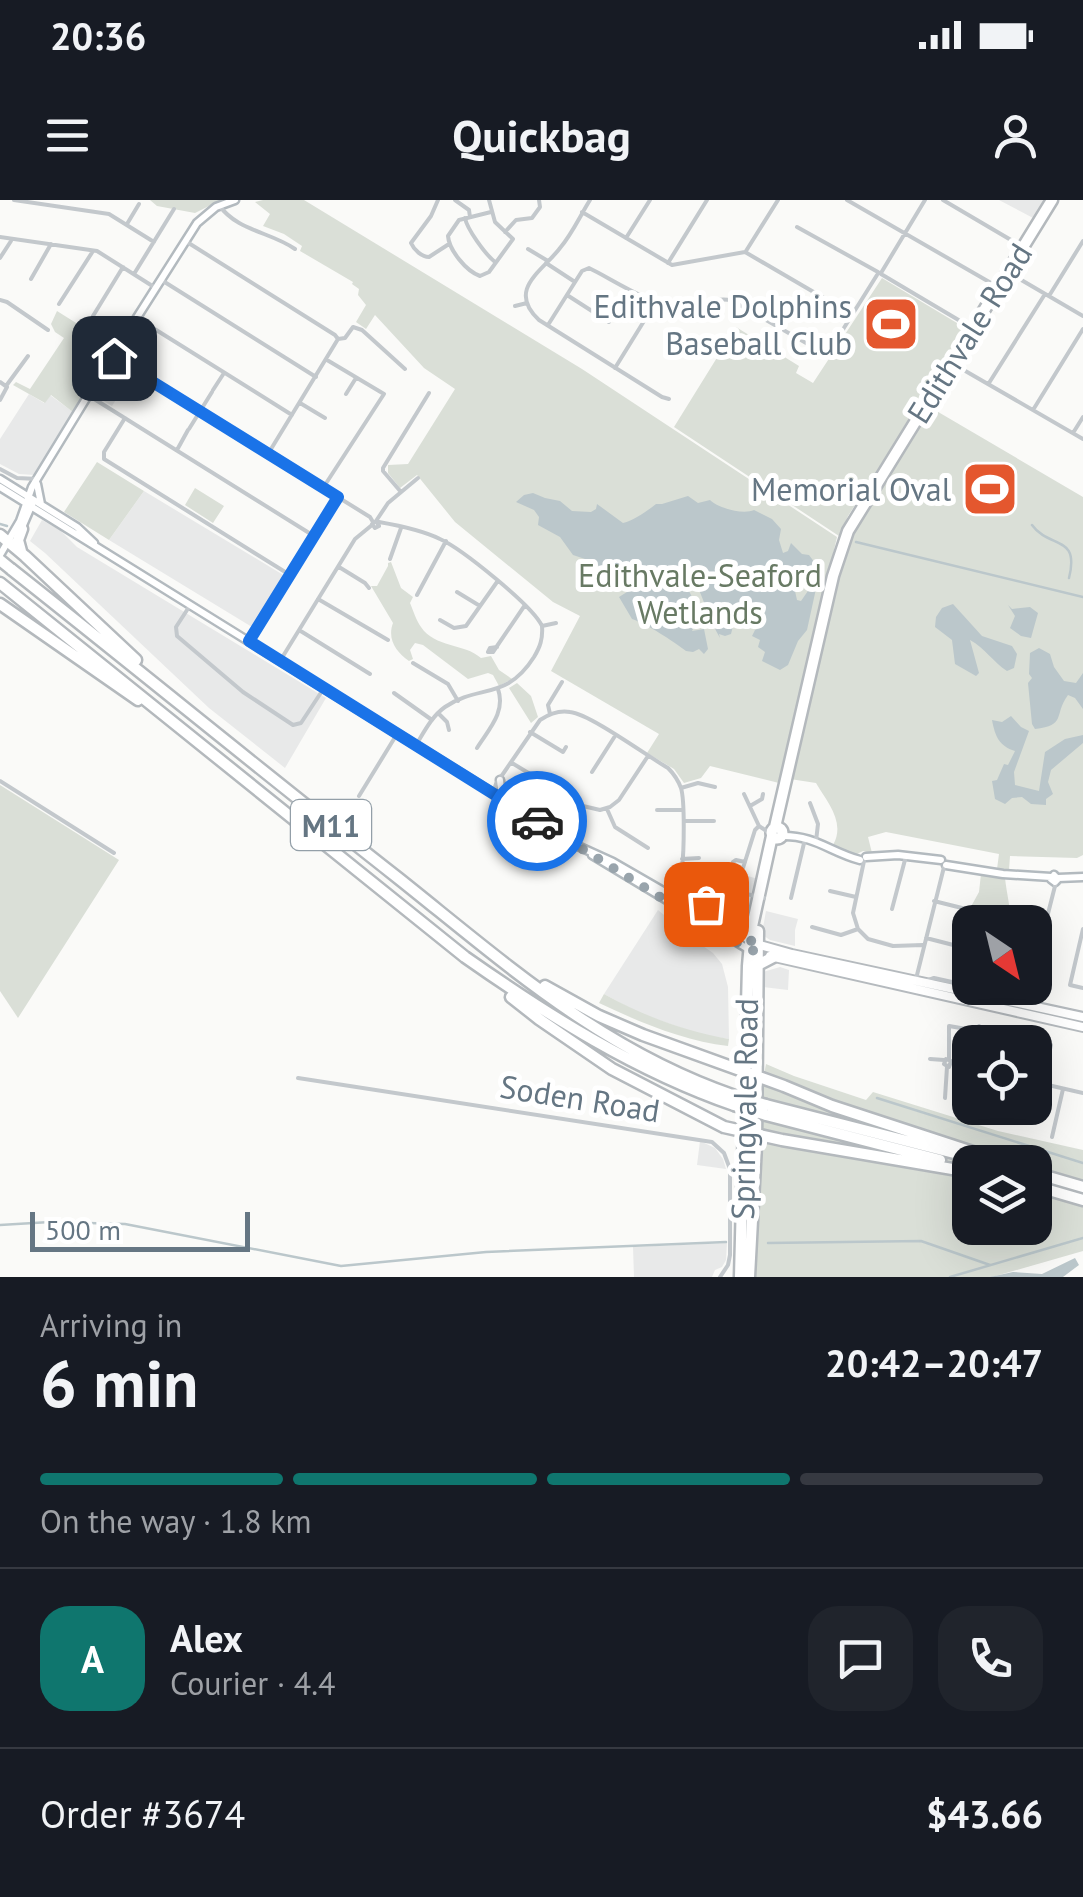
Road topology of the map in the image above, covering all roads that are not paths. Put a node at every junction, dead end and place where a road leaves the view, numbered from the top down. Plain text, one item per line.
1 (14, 200) edge
2 (235, 200) edge
3 (438, 200) edge
4 (455, 200) edge
5 (489, 200) edge
6 (539, 200) edge
7 (590, 200) edge
8 (650, 200) edge
9 (706, 200) edge
10 (778, 200) edge
11 (847, 200) edge
12 (925, 200) edge
13 (942, 200) edge
14 (1052, 200) edge
15 (139, 204) dead end
16 (220, 205) junction
17 (174, 210) dead end
18 (491, 212) junction
19 (582, 212) junction
20 (468, 217) junction
21 (127, 224) junction
22 (798, 227) dead end
23 (505, 232) junction
24 (904, 233) junction
25 (0, 237) edge
26 (626, 238) junction
27 (12, 239) junction
28 (185, 241) junction
29 (1083, 241) edge
30 (154, 242) junction
31 (51, 244) junction
32 (449, 244) junction
33 (1023, 247) junction
34 (295, 249) dead end
35 (528, 249) dead end
36 (93, 250) junction
37 (745, 252) junction
38 (0, 258) edge
39 (496, 262) junction
40 (547, 262) junction
41 (668, 262) junction
42 (123, 267) junction
43 (1007, 272) junction
44 (134, 274) junction
45 (879, 274) junction
46 (31, 279) dead end
47 (575, 282) junction
48 (158, 284) junction
49 (998, 288) junction
50 (568, 295) junction
51 (1047, 295) junction
52 (0, 300) edge
53 (657, 300) junction
54 (527, 303) junction
55 (59, 304) dead end
56 (515, 306) dead end
57 (853, 315) junction
58 (93, 316) dead end
59 (1083, 316) edge
60 (137, 318) junction
61 (610, 322) dead end
62 (548, 326) junction
63 (972, 328) junction
64 (1083, 329) edge
65 (48, 330) dead end
66 (338, 339) junction
67 (28, 356) dead end
68 (112, 357) junction
69 (326, 360) junction
70 (950, 363) junction
71 (405, 368) dead end
72 (615, 368) junction
73 (224, 373) junction
74 (316, 377) junction
75 (356, 378) junction
76 (0, 382) edge
77 (988, 385) junction
78 (6, 386) junction
79 (429, 393) dead end
80 (346, 394) dead end
81 (89, 396) junction
82 (669, 399) dead end
83 (0, 400) edge
84 (300, 403) junction
85 (1032, 410) junction
86 (200, 411) junction
87 (292, 415) junction
88 (1083, 417) edge
89 (125, 418) junction
90 (325, 418) dead end
91 (1073, 434) junction
92 (1083, 439) edge
93 (176, 450) junction
94 (268, 454) junction
95 (0, 469) edge
96 (418, 478) dead end
97 (0, 479) edge
98 (36, 483) junction
99 (12, 486) junction
100 (0, 488) edge
101 (323, 488) junction
102 (401, 492) junction
103 (338, 497) junction
104 (32, 502) junction
105 (28, 516) junction
106 (48, 516) junction
107 (378, 522) junction
108 (400, 528) junction
109 (314, 536) junction
110 (9, 537) edge
111 (446, 542) junction
112 (94, 544) junction
113 (25, 556) junction
114 (390, 559) dead end
115 (3, 561) edge
116 (339, 566) junction
117 (290, 575) junction
118 (498, 582) junction
119 (0, 583) edge
120 (369, 588) dead end
121 (458, 592) dead end
122 (417, 596) dead end
123 (318, 599) junction
124 (0, 604) edge
125 (190, 605) junction
126 (525, 605) junction
127 (480, 606) junction
128 (440, 620) dead end
129 (556, 623) dead end
130 (542, 626) junction
131 (299, 630) junction
132 (388, 640) dead end
133 (249, 641) junction
134 (496, 647) dead end
135 (280, 661) junction
136 (413, 662) dead end
137 (370, 674) dead end
138 (562, 682) dead end
139 (324, 688) junction
140 (498, 689) junction
141 (394, 693) dead end
142 (458, 701) junction
143 (185, 708) junction
144 (438, 713) junction
145 (550, 714) junction
146 (432, 720) junction
147 (178, 724) junction
148 (449, 730) dead end
149 (530, 732) junction
150 (397, 734) junction
151 (615, 736) junction
152 (416, 746) junction
153 (566, 747) dead end
154 (477, 748) dead end
155 (648, 756) junction
156 (512, 762) junction
157 (592, 772) dead end
158 (0, 780) edge
159 (500, 782) joint
160 (715, 787) dead end
161 (681, 788) junction
162 (744, 794) dead end
163 (762, 794) dead end
164 (359, 796) dead end
165 (495, 797) junction
166 (810, 802) dead end
167 (750, 806) junction
168 (606, 808) junction
169 (657, 810) dead end
170 (682, 810) junction
171 (682, 821) junction
172 (714, 821) dead end
173 (759, 826) junction
174 (777, 833) junction
175 (805, 839) junction
176 (816, 841) junction
177 (648, 848) dead end
178 (584, 849) junction
179 (114, 853) dead end
180 (906, 856) junction
181 (682, 858) junction
182 (698, 858) dead end
183 (863, 861) junction
184 (733, 862) dead end
185 (941, 865) junction
186 (1083, 876) edge
187 (1054, 881) junction
188 (673, 887) junction
189 (830, 891) dead end
190 (664, 892) junction
191 (673, 897) junction
192 (762, 897) junction
193 (856, 897) junction
194 (791, 898) dead end
195 (934, 901) junction
196 (1049, 905) edge
197 (952, 906) edge
198 (892, 910) dead end
199 (700, 913) junction
200 (812, 927) dead end
201 (858, 929) junction
202 (1083, 929) edge
203 (925, 938) junction
204 (478, 942) junction
205 (749, 943) junction
206 (923, 945) junction
207 (952, 945) edge
208 (1081, 948) edge
209 (464, 957) junction
210 (773, 957) junction
211 (752, 966) junction
212 (952, 982) edge
213 (917, 983) junction
214 (1083, 988) edge
215 (952, 990) edge
216 (1030, 1005) edge
217 (1083, 1017) edge
218 (952, 1027) edge
219 (1083, 1027) edge
220 (691, 1052) junction
221 (745, 1054) junction
222 (930, 1059) dead end
223 (948, 1063) junction
224 (952, 1064) edge
225 (745, 1072) junction
226 (298, 1078) dead end
227 (762, 1078) junction
228 (1052, 1086) edge
229 (1063, 1089) junction
230 (1083, 1093) edge
231 (945, 1098) dead end
232 (734, 1101) junction
233 (766, 1110) junction
234 (738, 1131) junction
235 (1052, 1137) dead end
236 (756, 1140) junction
237 (952, 1145) edge
238 (952, 1152) edge
239 (952, 1165) edge
240 (952, 1167) edge
241 (1052, 1177) edge
242 (1083, 1187) edge
243 (1052, 1191) edge
244 (1083, 1200) edge
245 (720, 1277) edge
246 (740, 1277) edge
247 (748, 1277) edge

1 - 21 street
2 - 16 main road
3 - 32 street
4 - 20 street
5 - 18 street
6 - 23 street
7 - 19 street
8 - 26 street
9 - 41 street
10 - 37 street
11 - 24 street
12 - 24 street
13 - 33 street
14 - 33 highway, Edithvale Road
15 - 21 street
16 - 28 main road
16 - 34 street
17 - 30 street
18 - 20 street
18 - 23 street
19 - 26 street
19 - 40 street
20 - 32 street
20 - 39 street
21 - 30 street
22 - 45 street
23 - 39 street
24 - 45 street
24 - 49 street
25 - 27 street
26 - 41 street
27 - 31 street
27 - 38 street
28 - 48 main road
28 - 66 street
29 - 51 street
30 - 44 street
31 - 36 street
31 - 46 street
32 - 39 street
33 - 43 highway, Edithvale Road
35 - 40 street
36 - 42 street
36 - 55 street
37 - 41 street
37 - 57 street
40 - 47 street
40 - 54 street
42 - 44 street
42 - 58 street
43 - 49 highway, Edithvale Road
43 - 51 street
44 - 48 street
45 - 57 street
45 - 63 street
47 - 50 street
47 - 53 street
48 - 60 main road
48 - 74 street
49 - 63 highway, Edithvale Road
50 - 61 street
50 - 62 street
51 - 59 street
51 - 77 street
52 - 65 street
53 - 57 street
53 - 72 street
54 - 56 street
54 - 62 street
60 - 68 main road
60 - 73 street
62 - 72 street
63 - 70 highway, Edithvale Road
64 - 85 street
66 - 69 street
66 - 71 street
67 - 78 street
68 - 81 main road
68 - 86 street
69 - 74 street
69 - 75 street
70 - 77 street
70 - 174 highway, Edithvale Road
72 - 82 street
73 - 86 street
73 - 87 street
74 - 84 street
75 - 80 street
75 - 101 street
76 - 78 street
77 - 85 street
78 - 83 street
79 - 102 street
81 - 89 street
81 - 98 main road
84 - 87 street
84 - 90 street
85 - 91 street
86 - 93 street
86 - 94 street
87 - 94 street
88 - 91 street
89 - 93 street
89 - 117 street
91 - 92 street
93 - 109 street
94 - 101 street
95 - 98 street
96 - 102 street
97 - 99 main road
98 - 99 main road
98 - 104 main road
99 - 104 main road
100 - 104 main road
101 - 103 street
102 - 107 street
103 - 107 street
103 - 109 street
104 - 105 main road
104 - 106 main road
104 - 110 main road
104 - 112 main road
105 - 106 main road
105 - 110 main road
106 - 112 main road
107 - 108 street
107 - 116 street
108 - 111 street
108 - 114 street
109 - 117 street
110 - 113 highway
110 - 113 highway
110 - 115 main road
111 - 118 street
111 - 122 street
112 - 125 main road
113 - 143 highway
115 - 143 highway, M11
116 - 120 street
116 - 123 street
117 - 133 street
118 - 126 street
118 - 127 street
119 - 147 highway, M11
121 - 127 street
123 - 131 street
123 - 132 street
124 - 147 highway
125 - 133 main road
125 - 139 street
126 - 130 street
126 - 134 street
127 - 128 street
129 - 130 street
130 - 140 street
131 - 135 street
131 - 137 street
133 - 135 main road
135 - 139 main road
136 - 142 street
138 - 145 street
139 - 150 main road
140 - 142 street
140 - 154 street
141 - 146 street
142 - 144 street
143 - 204 highway, M11
144 - 146 street
144 - 148 street
145 - 149 street
145 - 151 street
146 - 152 street
147 - 209 highway, M11
149 - 153 street
149 - 156 street
150 - 152 main road
150 - 164 street
151 - 155 street
151 - 157 street
152 - 165 main road
155 - 161 street
155 - 168 street
156 - 159 street
156 - 168 street
158 - 179 street
159 - 165 main road
160 - 161 street
161 - 170 street
162 - 167 street
163 - 167 street
165 - 178 main road
166 - 176 street
167 - 173 street
168 - 177 street
169 - 170 street
170 - 171 street
171 - 172 street
171 - 181 street
173 - 174 street
173 - 184 street
174 - 175 main road
174 - 192 highway, Edithvale Road
175 - 176 main road
175 - 194 street
176 - 183 main road
178 - 190 main road
178 - 205 main road
180 - 183 main road
180 - 185 main road
180 - 198 street
181 - 182 street
181 - 188 street
183 - 193 street
185 - 187 main road
185 - 195 street
186 - 187 main road
187 - 196 street
188 - 190 street
188 - 191 street
189 - 193 street
190 - 191 main road
191 - 199 main road
192 - 199 street
192 - 205 highway, Edithvale Road
193 - 201 street
195 - 197 street
195 - 203 street
199 - 205 main road
200 - 201 street
201 - 206 street
202 - 208 street
203 - 206 street
203 - 207 street
204 - 220 highway
204 - 232 highway, M11
205 - 210 main road
205 - 211 highway
205 - 213 main road
206 - 213 street
208 - 214 street
209 - 232 highway, M11
209 - 234 highway
210 - 211 highway
210 - 213 main road
211 - 221 highway, Springvale Road
211 - 227 highway, Springvale Road
212 - 213 street
213 - 215 main road
213 - 219 main road
216 - 217 main road
218 - 223 street
220 - 221 highway
220 - 225 highway
221 - 225 highway, Springvale Road
222 - 223 street
223 - 224 street
223 - 231 street
225 - 227 highway
225 - 234 highway, Springvale Road
226 - 245 street, Soden Road
227 - 236 highway, Springvale Road
227 - 237 highway
228 - 229 street
229 - 230 street
229 - 235 street
232 - 233 highway, M11, bridge
233 - 238 highway, M11
233 - 239 highway, M11
234 - 236 highway
234 - 246 highway, Springvale Road
236 - 240 highway
236 - 247 highway, Springvale Road
241 - 242 highway
243 - 244 highway

